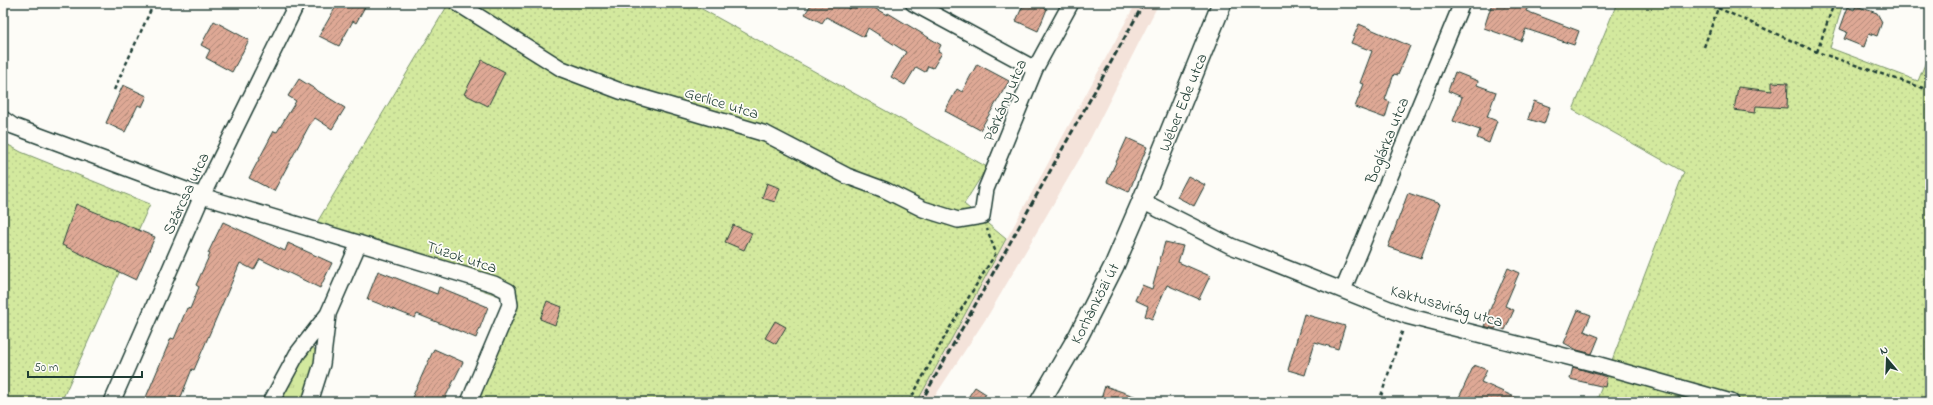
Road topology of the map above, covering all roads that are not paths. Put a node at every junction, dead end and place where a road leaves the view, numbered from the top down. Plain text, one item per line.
1 (297, 3) edge
2 (457, 3) edge
3 (913, 3) edge
4 (1071, 3) edge
5 (1222, 3) edge
6 (1462, 3) edge
7 (1035, 70) junction
8 (3, 119) edge
9 (202, 196) junction
10 (1142, 201) junction
11 (982, 216) joint
12 (359, 243) junction
13 (1344, 290) junction
14 (328, 314) junction
15 (112, 402) edge
16 (271, 402) edge
17 (310, 402) edge
18 (469, 402) edge
19 (1040, 402) edge
20 (1731, 402) edge

1 - 9 street, Szárcsa utca
2 - 11 street, Gerlice utca
3 - 7 street
4 - 7 street, Párkány utca
5 - 10 street, Wéber Ede utca
6 - 13 street, Boglárka utca
7 - 11 street, Párkány utca
8 - 9 street, Túzok utca
9 - 12 street, Túzok utca
9 - 15 street, Szárcsa utca
10 - 13 street, Kaktuszvirág utca
10 - 19 street, Korhánközi út
12 - 14 street
12 - 18 street, Túzok utca
13 - 20 street, Kaktuszvirág utca
14 - 16 street
14 - 17 street

